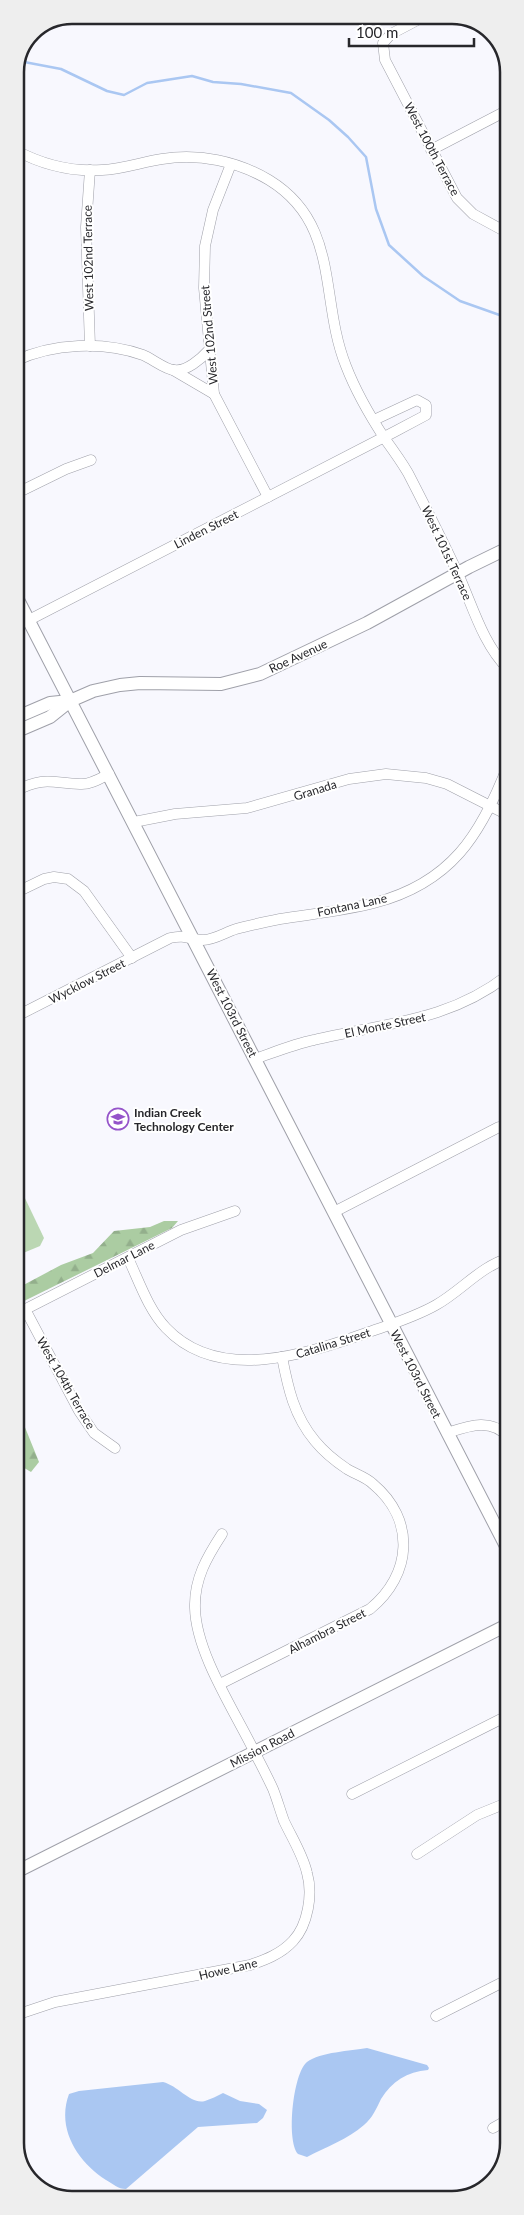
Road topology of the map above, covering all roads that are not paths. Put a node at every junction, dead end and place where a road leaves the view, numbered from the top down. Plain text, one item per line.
1 (410, 24) edge
2 (500, 114) edge
3 (431, 150) junction
4 (24, 154) edge
5 (231, 164) junction
6 (90, 170) junction
7 (500, 229) edge
8 (90, 346) junction
9 (209, 350) junction
10 (24, 358) edge
11 (173, 370) junction
12 (214, 394) junction
13 (374, 420) junction
14 (384, 437) junction
15 (91, 460) dead end
16 (24, 490) edge
17 (268, 497) junction
18 (500, 552) edge
19 (458, 572) junction
20 (24, 611) edge
21 (29, 620) junction
22 (500, 657) edge
23 (70, 701) junction
24 (24, 714) edge
25 (24, 728) edge
26 (109, 774) junction
27 (500, 784) edge
28 (24, 787) edge
29 (491, 805) junction
30 (500, 810) edge
31 (134, 822) junction
32 (24, 889) edge
33 (193, 938) junction
34 (132, 958) junction
35 (500, 980) edge
36 (24, 1013) edge
37 (256, 1059) junction
38 (499, 1127) dead end
39 (235, 1211) dead end
40 (334, 1212) junction
41 (128, 1258) junction
42 (500, 1261) edge
43 (24, 1310) edge
44 (24, 1319) edge
45 (391, 1324) junction
46 (282, 1357) junction
47 (500, 1430) edge
48 (447, 1433) junction
49 (115, 1448) dead end
50 (500, 1527) edge
51 (222, 1534) dead end
52 (500, 1628) edge
53 (220, 1684) junction
54 (500, 1720) edge
55 (254, 1751) junction
56 (352, 1794) dead end
57 (500, 1806) edge
58 (417, 1854) dead end
59 (24, 1868) edge
60 (500, 1984) edge
61 (24, 2012) edge
62 (436, 2016) dead end
63 (500, 2124) edge
64 (493, 2128) dead end

1 - 3 street, West 100th Terrace
2 - 3 street
3 - 7 street, West 100th Terrace
4 - 6 street, West 101st Terrace
5 - 6 street, West 101st Terrace
5 - 9 street, West 102nd Street
5 - 13 street, West 101st Terrace
6 - 8 street, West 102nd Terrace
8 - 10 street
8 - 11 street
9 - 11 street
9 - 12 street, West 102nd Street
11 - 12 street
12 - 17 street, West 102nd Street
13 - 14 street, West 101st Terrace
13 - 14 street
14 - 17 street, Linden Street
14 - 19 street, West 101st Terrace
15 - 16 street
17 - 21 street, Linden Street
18 - 19 main road, Roe Avenue
19 - 22 street, West 101st Terrace
19 - 23 main road, Roe Avenue
20 - 21 main road, West 103rd Street
21 - 23 main road, West 103rd Street
23 - 24 main road, Roe Avenue
23 - 25 main road, Roe Avenue
23 - 26 main road, West 103rd Street
26 - 28 street
26 - 31 main road, West 103rd Street
27 - 29 street, Fontana Lane
29 - 30 street
29 - 31 street, Granada
29 - 33 street, Fontana Lane
31 - 33 main road, West 103rd Street
32 - 34 street, Wycklow Street
33 - 34 street, Wycklow Street
33 - 37 main road, West 103rd Street
34 - 36 street, Wycklow Street
35 - 37 street, El Monte Street
37 - 40 main road, West 103rd Street
38 - 40 street
39 - 41 street, Delmar Lane
40 - 45 main road, West 103rd Street
41 - 43 street, Delmar Lane
41 - 46 street, Catalina Street
42 - 45 street, Catalina Street
44 - 49 street, West 104th Terrace
45 - 46 street, Catalina Street
45 - 48 main road, West 103rd Street
46 - 53 street, Alhambra Street
47 - 48 street, West 103rd Street
48 - 50 main road, West 103rd Street
51 - 53 street
52 - 55 main road, Mission Road
53 - 55 street
54 - 56 street
55 - 59 main road, Mission Road
55 - 61 street, Howe Lane
57 - 58 street
60 - 62 street
63 - 64 street

